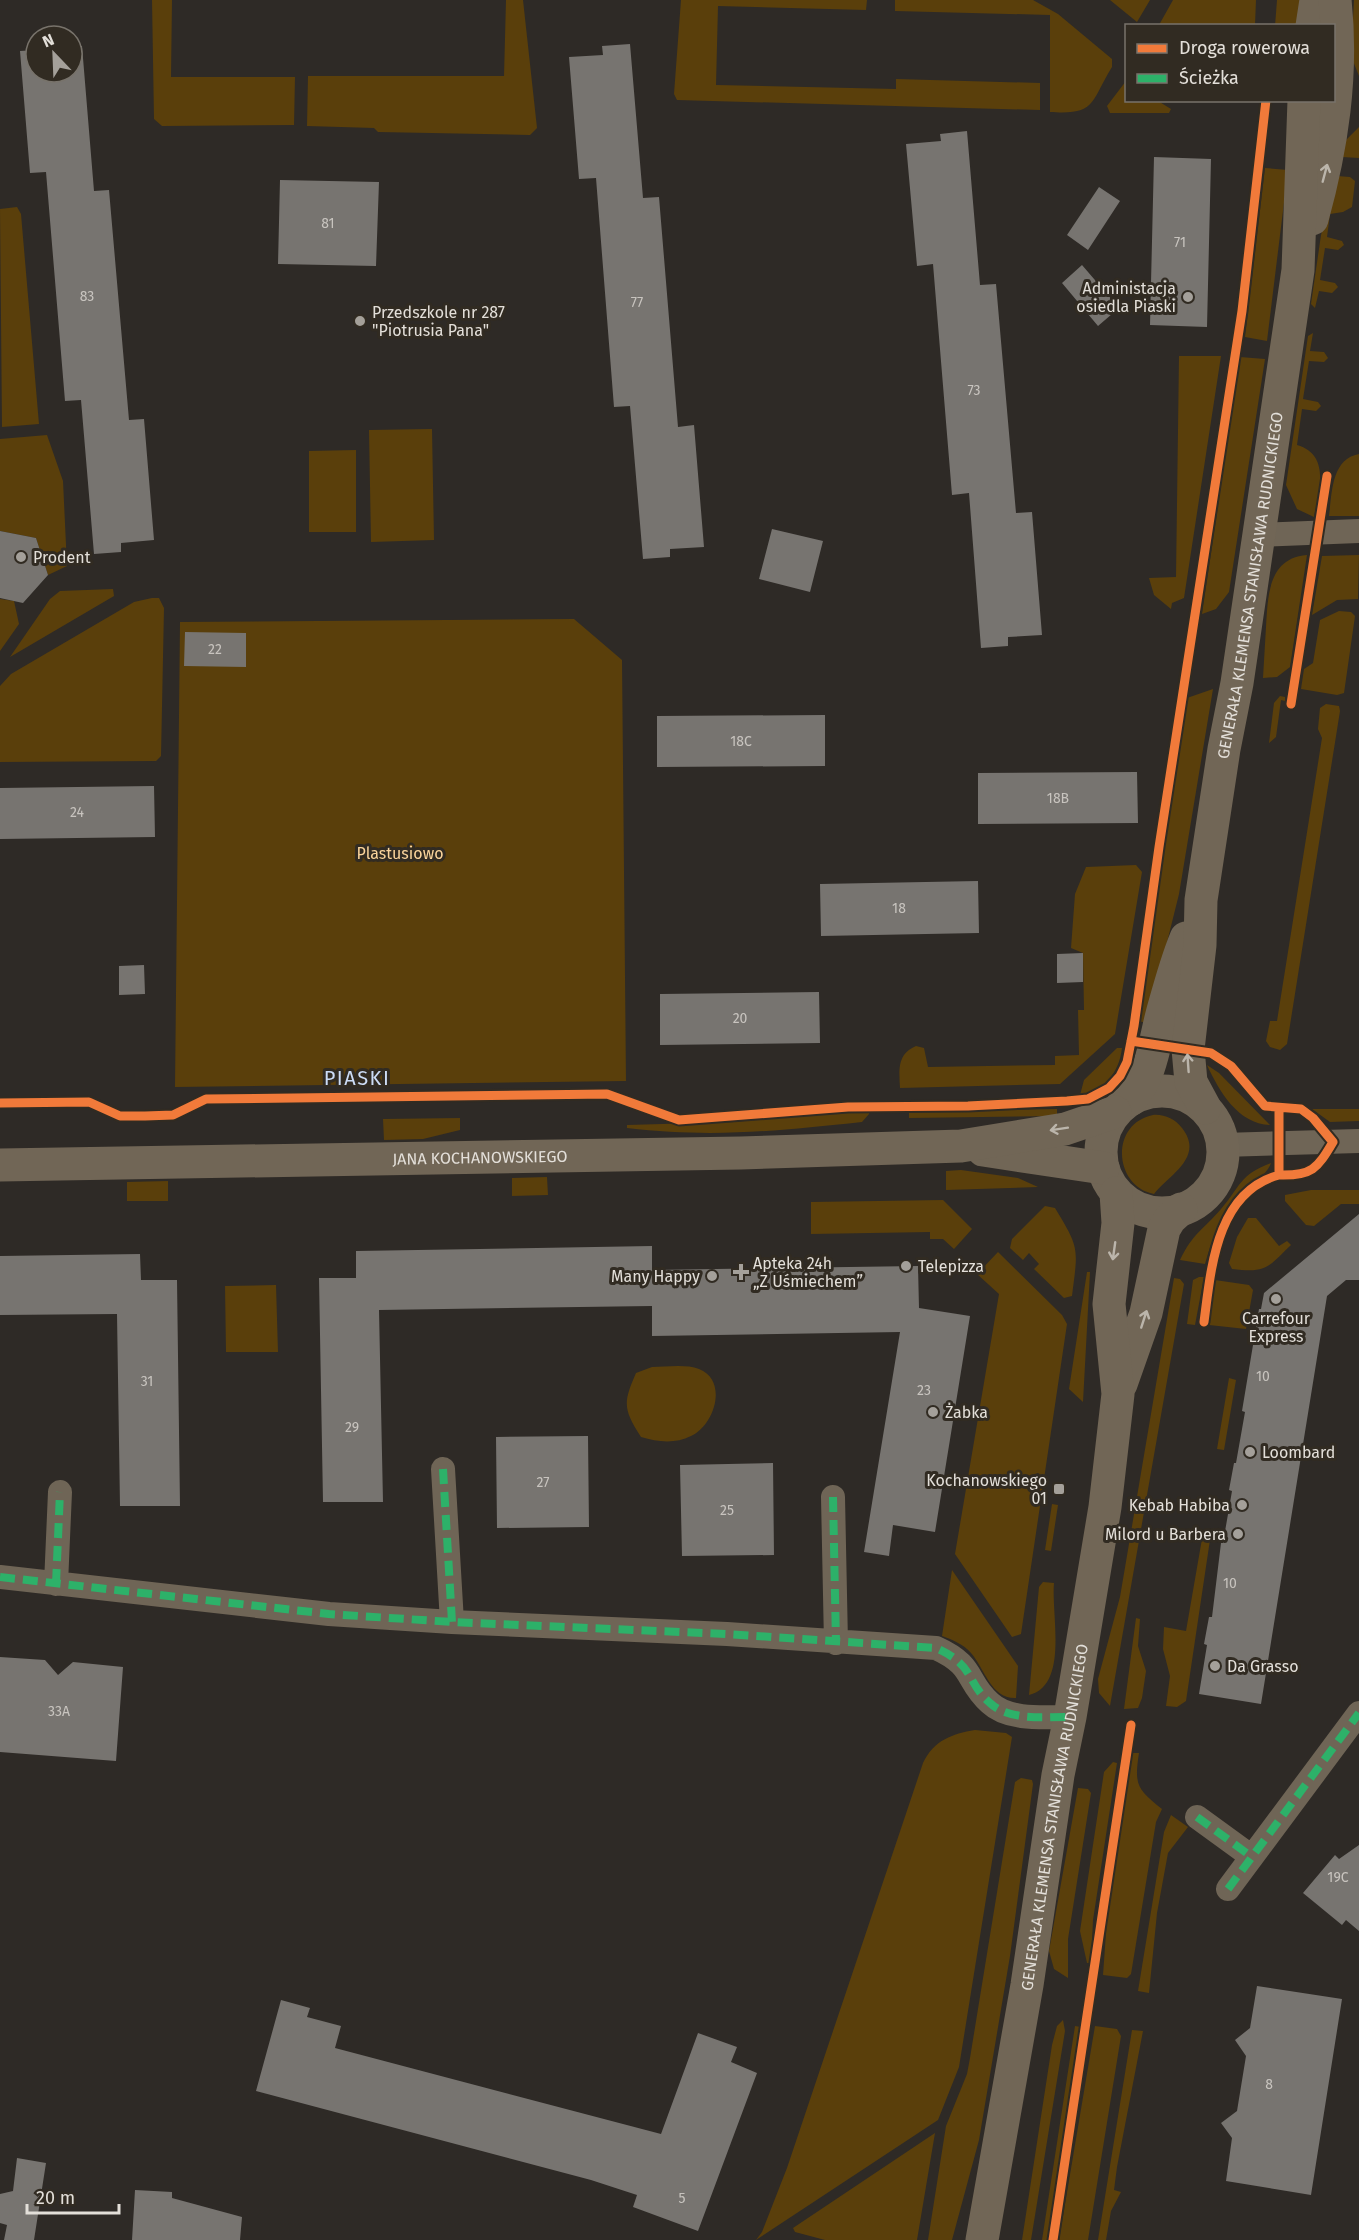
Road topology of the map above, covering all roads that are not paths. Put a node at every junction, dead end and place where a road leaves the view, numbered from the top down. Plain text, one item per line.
1 (1316, 0) edge
2 (1335, 0) edge
3 (1312, 24) edge
4 (1304, 102) edge
5 (1298, 270) junction
6 (1359, 531) edge
7 (1260, 535) junction
8 (1201, 900) junction
9 (1123, 1106) junction
10 (1205, 1108) junction
11 (1359, 1142) edge
12 (1222, 1145) junction
13 (961, 1146) junction
14 (0, 1165) edge
15 (1110, 1180) junction
16 (1181, 1209) junction
17 (1118, 1394) junction
18 (443, 1469) dead end
19 (60, 1492) dead end
20 (833, 1497) dead end
21 (0, 1577) edge
22 (56, 1584) junction
23 (452, 1622) junction
24 (836, 1643) junction
25 (1070, 1717) junction
26 (1356, 1724) edge
27 (1197, 1817) dead end
28 (1252, 1857) junction
29 (1228, 1888) dead end
30 (982, 2240) edge

1 - 3 street
5 -> 2 street, GENERAŁA KLEMENSA STANISŁAWA RUDNICKIEGO
4 - 5 street, GENERAŁA KLEMENSA STANISŁAWA RUDNICKIEGO
5 - 7 street, GENERAŁA KLEMENSA STANISŁAWA RUDNICKIEGO
6 - 7 street
7 - 8 street, GENERAŁA KLEMENSA STANISŁAWA RUDNICKIEGO
8 - 9 street, GENERAŁA KLEMENSA STANISŁAWA RUDNICKIEGO
10 -> 8 street, GENERAŁA KLEMENSA STANISŁAWA RUDNICKIEGO
9 - 10 street
9 -> 13 street, JANA KOCHANOWSKIEGO
9 - 15 street
10 - 12 street
11 - 12 street
12 - 16 street
13 - 14 street, JANA KOCHANOWSKIEGO
13 - 15 street, JANA KOCHANOWSKIEGO
15 - 16 street
15 -> 17 street, GENERAŁA KLEMENSA STANISŁAWA RUDNICKIEGO
17 -> 16 street, GENERAŁA KLEMENSA STANISŁAWA RUDNICKIEGO
17 - 25 street, GENERAŁA KLEMENSA STANISŁAWA RUDNICKIEGO
18 - 23 street
19 - 22 street
20 - 24 street
21 - 22 street
22 - 23 street
23 - 24 street
24 - 25 street
25 - 30 street, GENERAŁA KLEMENSA STANISŁAWA RUDNICKIEGO
26 - 28 street
27 - 28 street
28 - 29 street

